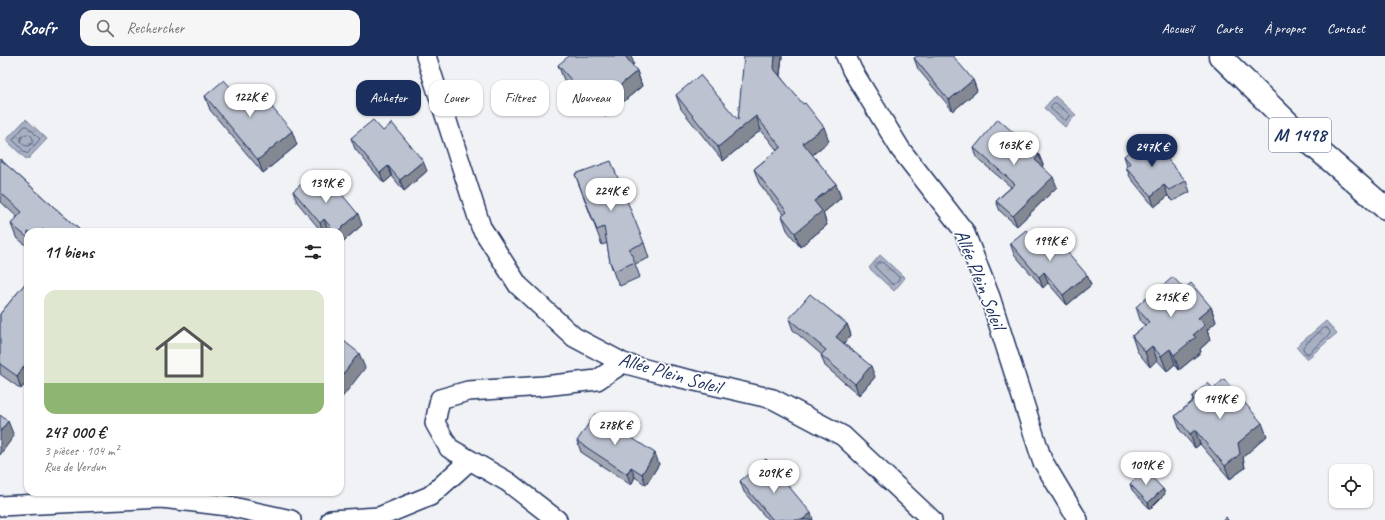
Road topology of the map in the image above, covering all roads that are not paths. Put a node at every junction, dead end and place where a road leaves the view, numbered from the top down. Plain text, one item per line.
1 (426, 56) edge
2 (846, 56) edge
3 (1220, 56) edge
4 (1385, 208) edge
5 (623, 363) junction
6 (470, 460) junction
7 (0, 506) edge
8 (291, 520) edge
9 (331, 520) edge
10 (557, 520) edge
11 (932, 520) edge
12 (1078, 520) edge

1 - 5 street, Allée Plein Soleil
2 - 12 street, Allée Plein Soleil
3 - 4 main road, M 1498
5 - 6 street
5 - 11 street, Allée Plein Soleil
6 - 9 street
6 - 10 street
7 - 8 street

